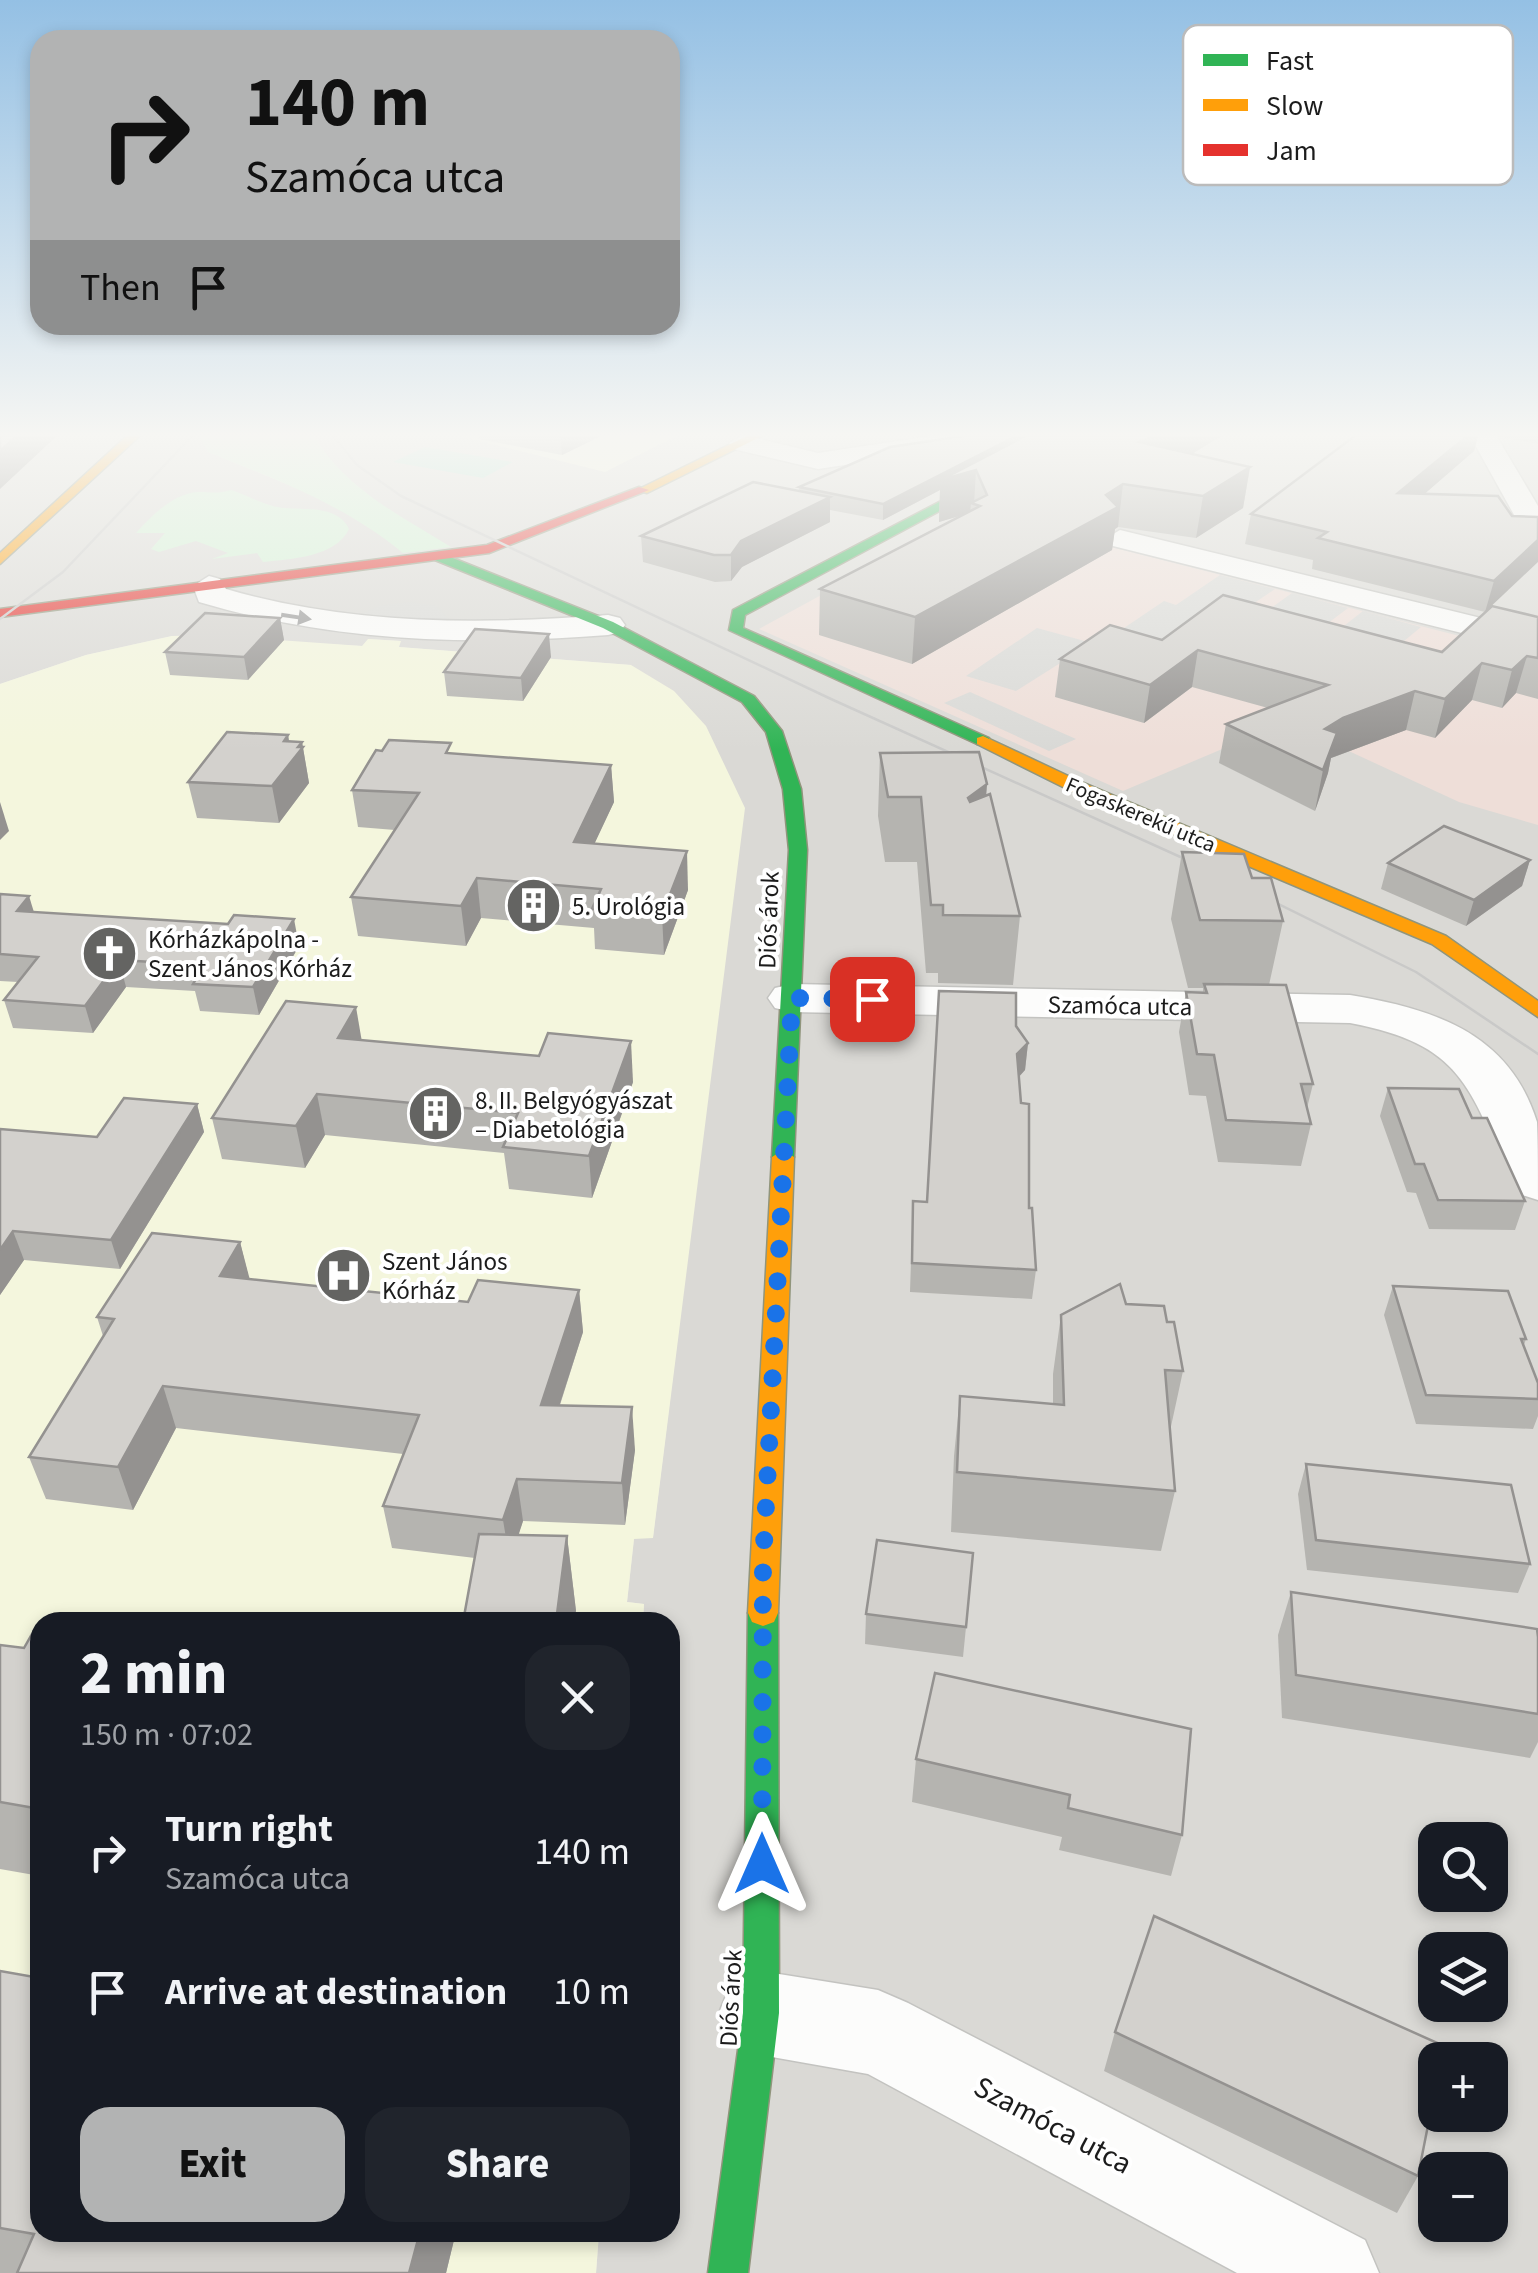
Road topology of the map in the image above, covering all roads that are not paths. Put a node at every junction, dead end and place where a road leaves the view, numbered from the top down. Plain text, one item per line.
1 (527, 538) edge
2 (880, 538) edge
3 (1120, 539) dead end
4 (25, 540) joint
5 (0, 551) edge
6 (440, 556) junction
7 (0, 560) edge
8 (210, 586) junction
9 (49, 606) junction
10 (0, 614) edge
11 (608, 625) junction
12 (1538, 642) edge
13 (792, 998) junction
14 (1538, 1011) edge
15 (1538, 1182) edge
16 (761, 2013) junction
17 (728, 2273) edge
18 (1332, 2273) edge

1 - 6 street
2 - 14 street, Fogaskerekű utca
3 - 12 street
4 - 5 street
4 - 7 street
6 - 8 street
6 - 11 street, Diós árok
7 - 9 street
8 - 9 street
8 -> 11 street
9 - 10 street
11 - 13 street, Diós árok
13 - 15 street, Szamóca utca
13 - 16 street, Diós árok
16 - 17 street, Diós árok
16 - 18 street, Szamóca utca

